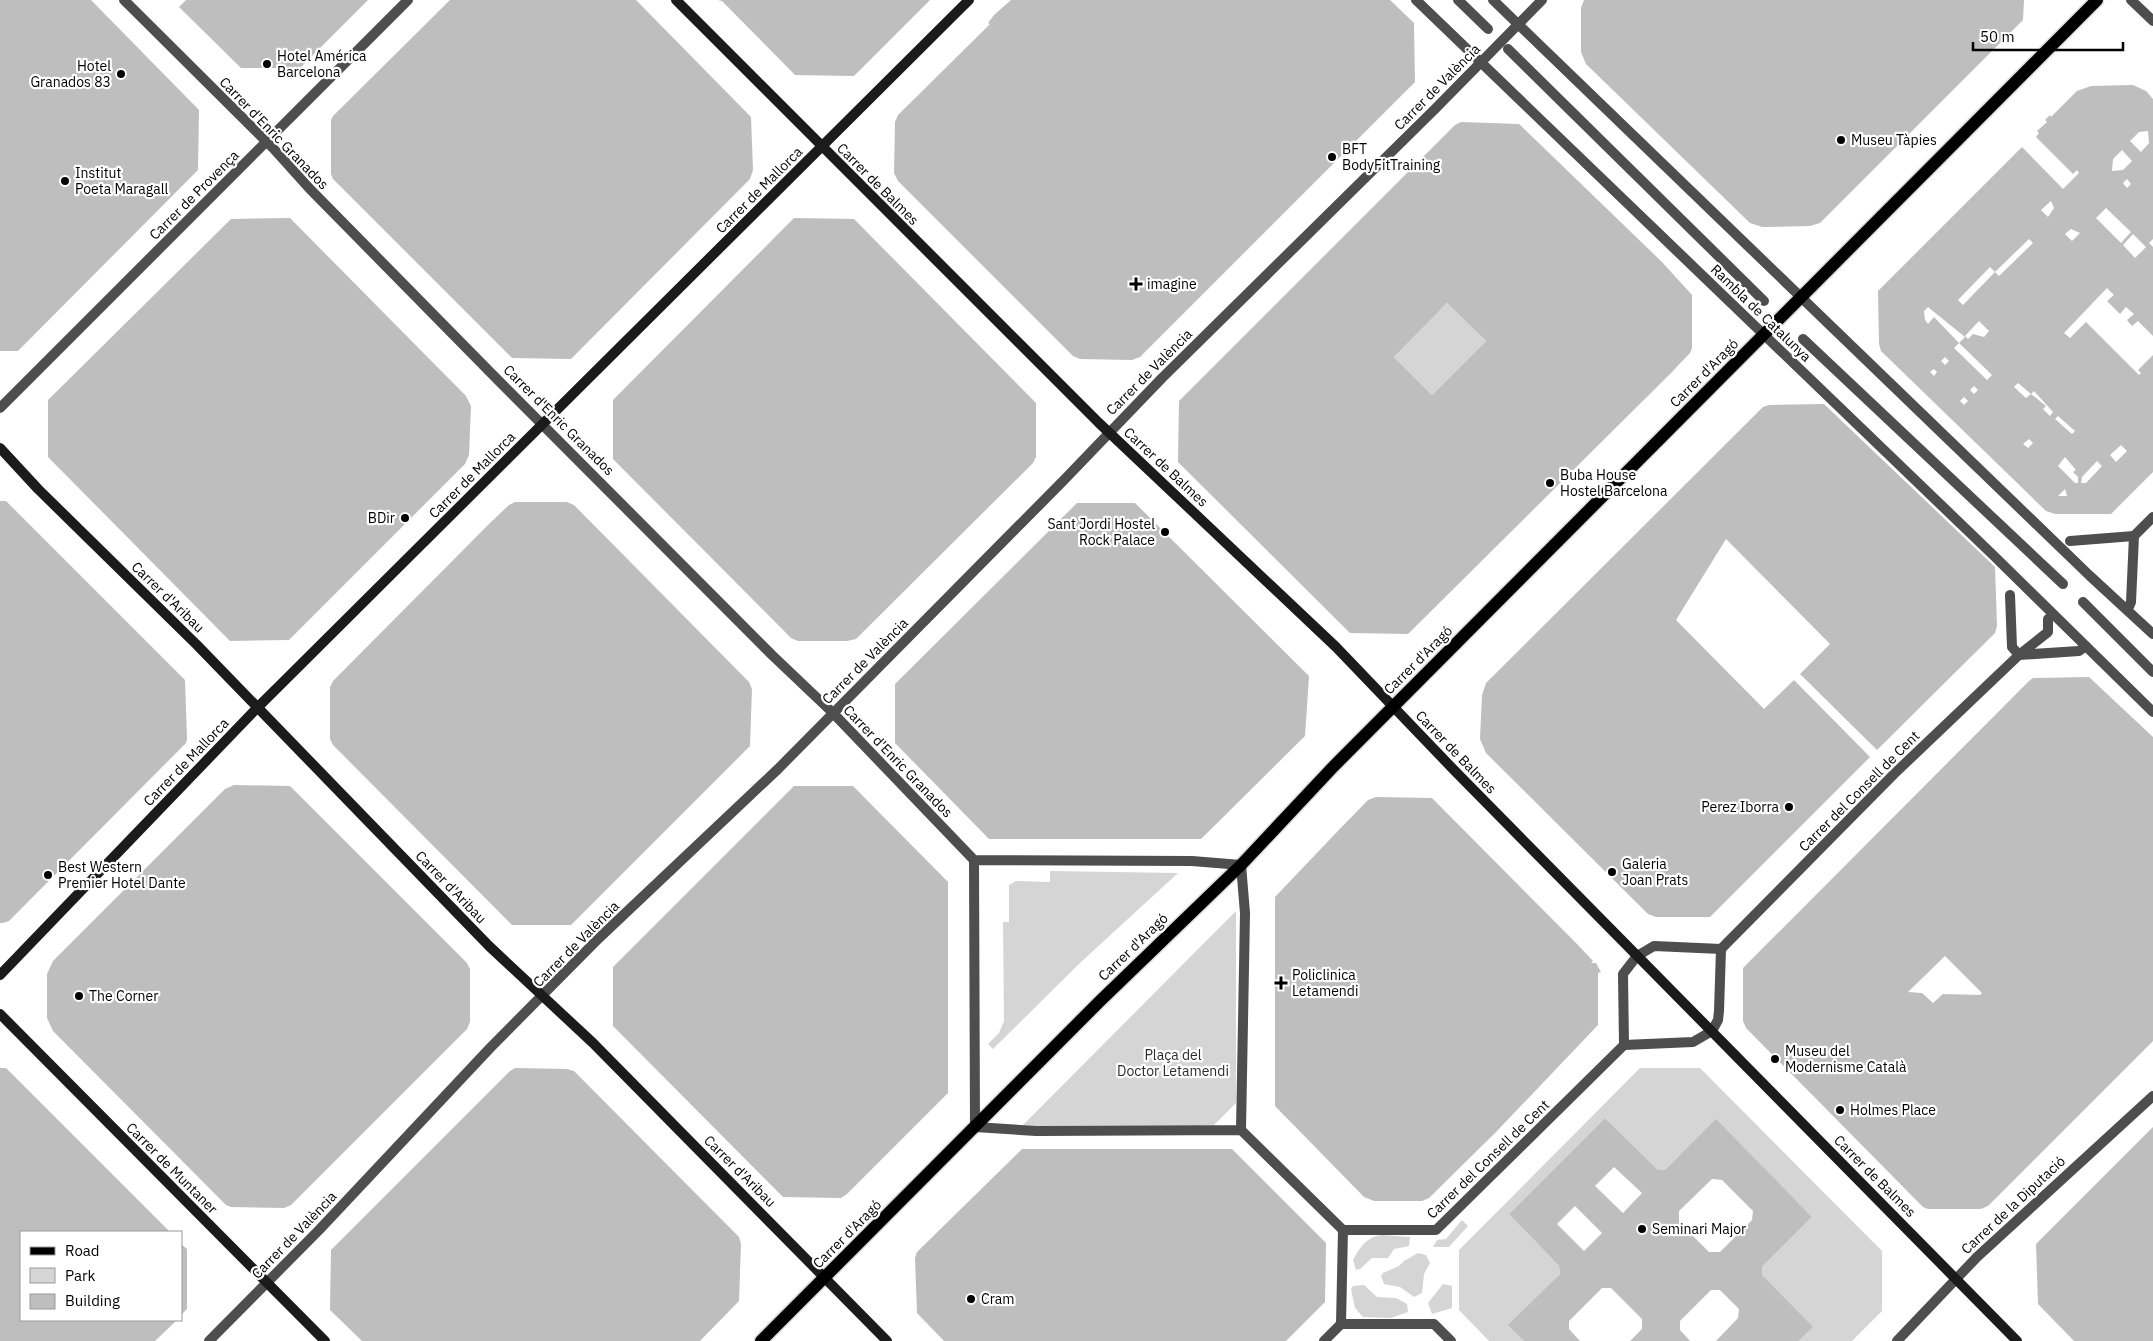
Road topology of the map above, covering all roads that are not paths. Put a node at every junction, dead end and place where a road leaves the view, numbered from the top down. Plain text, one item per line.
1 (124, 0) edge
2 (408, 0) edge
3 (676, 0) edge
4 (969, 0) edge
5 (1416, 0) edge
6 (1458, 0) edge
7 (1494, 0) edge
8 (1542, 0) edge
9 (2097, 0) edge
10 (2131, 0) edge
11 (2153, 21) edge
12 (1519, 24) junction
13 (1488, 29) dead end
14 (1508, 49) dead end
15 (1480, 62) junction
16 (266, 141) junction
17 (822, 147) junction
18 (1801, 297) junction
19 (1764, 301) dead end
20 (1764, 334) junction
21 (1803, 339) dead end
22 (0, 408) edge
23 (543, 423) junction
24 (1109, 432) junction
25 (0, 448) edge
26 (2153, 517) edge
27 (2134, 536) junction
28 (2070, 541) dead end
29 (2063, 584) dead end
30 (2010, 594) dead end
31 (2084, 602) dead end
32 (2128, 610) junction
33 (2048, 620) dead end
34 (2153, 634) edge
35 (2086, 646) junction
36 (2020, 655) junction
37 (2153, 672) edge
38 (1393, 707) junction
39 (258, 708) junction
40 (2153, 712) edge
41 (833, 713) junction
42 (974, 860) junction
43 (1241, 865) junction
44 (1721, 949) junction
45 (1637, 956) junction
46 (0, 976) edge
47 (543, 996) junction
48 (0, 1014) edge
49 (1712, 1031) junction
50 (1624, 1045) junction
51 (2153, 1096) edge
52 (975, 1127) junction
53 (1241, 1130) junction
54 (1343, 1230) junction
55 (825, 1277) junction
56 (1956, 1278) junction
57 (267, 1282) junction
58 (1341, 1324) junction
59 (209, 1341) edge
60 (325, 1341) edge
61 (761, 1341) edge
62 (887, 1341) edge
63 (1324, 1341) edge
64 (1451, 1341) edge
65 (1897, 1341) edge
66 (2017, 1341) edge

1 - 16 street, Carrer d'Enric Granados
2 - 16 street, Carrer de Provença
3 - 17 main road, Carrer de Balmes
4 - 17 main road, Carrer de Mallorca
5 - 15 street, Rambla de Catalunya
6 - 13 street
7 - 12 street
8 - 12 street, Carrer de València
9 - 18 main road, Carrer d'Aragó
10 - 11 street
12 - 15 street, Carrer de València
12 - 18 street
14 - 19 street, Rambla de Catalunya
15 - 20 street, Rambla de Catalunya
15 - 24 street, Carrer de València
16 - 22 street, Carrer de Provença
16 - 23 street, Carrer d'Enric Granados
17 - 23 main road, Carrer de Mallorca
17 - 24 main road, Carrer de Balmes
18 - 20 main road, Carrer d'Aragó
18 - 32 street
20 - 35 street, Rambla de Catalunya
20 - 38 main road, Carrer d'Aragó
21 - 29 street, Rambla de Catalunya
23 - 39 main road, Carrer de Mallorca
23 - 41 street, Carrer d'Enric Granados
24 - 38 main road, Carrer de Balmes
24 - 41 street, Carrer de València
25 - 39 main road, Carrer d'Aribau
26 - 27 street
27 - 28 street
27 - 32 street
30 - 36 street
31 - 37 street
32 - 34 street
33 - 36 street, Carrer del Consell de Cent
35 - 36 street
35 - 40 street, Rambla de Catalunya
36 - 44 street, Carrer del Consell de Cent
38 - 43 main road, Carrer d'Aragó
38 - 45 main road, Carrer de Balmes
39 - 46 main road, Carrer de Mallorca
39 - 47 main road, Carrer d'Aribau
41 - 42 street, Carrer d'Enric Granados
41 - 47 street, Carrer de València
42 - 43 street
42 - 52 street
43 - 52 main road, Carrer d'Aragó
43 - 53 street
44 - 45 street
44 - 49 street
45 - 49 main road, Carrer de Balmes
45 - 50 street
47 - 55 main road, Carrer d'Aribau
47 - 57 street, Carrer de València
48 - 57 main road, Carrer de Muntaner
49 - 50 street
49 - 56 main road, Carrer de Balmes
50 - 54 street, Carrer del Consell de Cent
51 - 56 street, Carrer de la Diputació
52 - 53 street
52 - 55 main road, Carrer d'Aragó
53 - 54 street
54 - 58 street
55 - 61 main road, Carrer d'Aragó
55 - 62 main road, Carrer d'Aribau
56 - 65 street, Carrer de la Diputació
56 - 66 main road, Carrer de Balmes
57 - 59 street, Carrer de València
57 - 60 main road, Carrer de Muntaner
58 - 63 street
58 - 64 street

